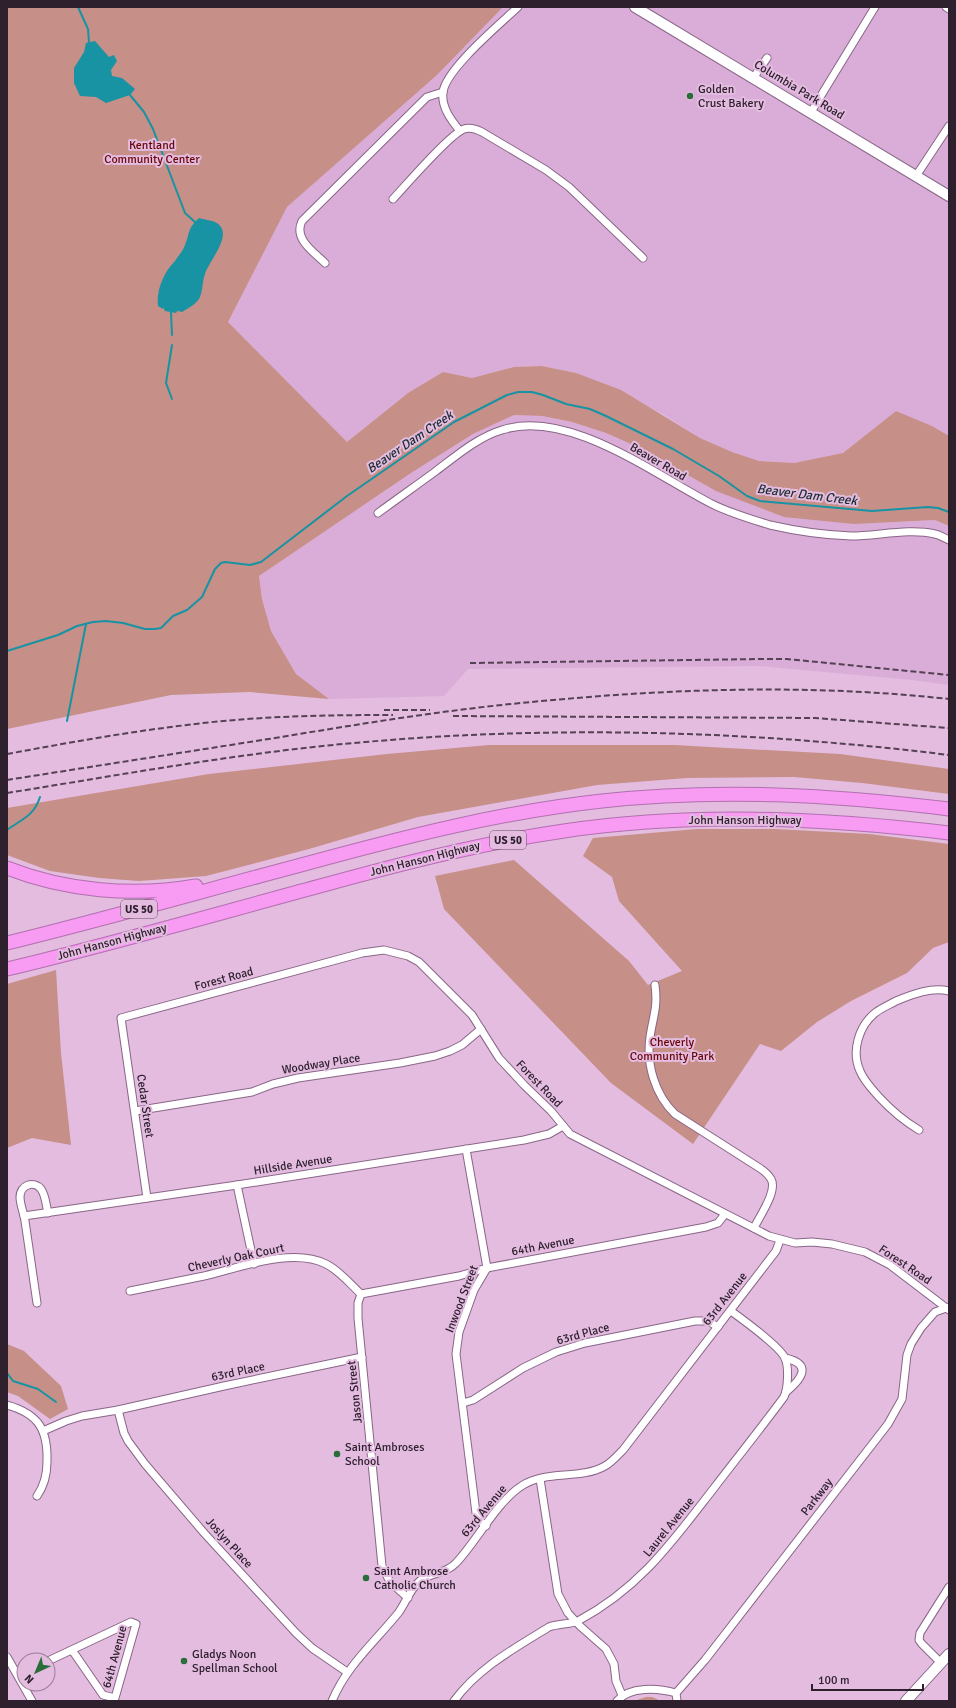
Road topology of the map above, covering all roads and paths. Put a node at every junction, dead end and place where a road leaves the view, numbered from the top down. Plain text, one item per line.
1 (518, 7) edge
2 (635, 7) edge
3 (875, 7) edge
4 (946, 7) edge
5 (949, 9) edge
6 (767, 58) dead end
7 (754, 77) junction
8 (443, 92) junction
9 (811, 112) junction
10 (949, 126) edge
11 (460, 131) junction
12 (916, 176) junction
13 (949, 196) edge
14 (393, 199) dead end
15 (643, 258) dead end
16 (325, 263) dead end
17 (378, 513) dead end
18 (949, 540) edge
19 (949, 809) edge
20 (949, 834) edge
21 (7, 868) edge
22 (270, 873) junction
23 (7, 943) edge
24 (78, 952) junction
25 (7, 969) edge
26 (7, 977) edge
27 (655, 985) dead end
28 (949, 991) edge
29 (120, 1018) joint
30 (481, 1029) junction
31 (135, 1111) junction
32 (562, 1126) junction
33 (919, 1130) dead end
34 (466, 1149) junction
35 (237, 1185) junction
36 (147, 1198) junction
37 (48, 1213) junction
38 (725, 1214) junction
39 (24, 1216) junction
40 (754, 1228) junction
41 (780, 1240) junction
42 (254, 1264) junction
43 (487, 1268) junction
44 (130, 1291) dead end
45 (361, 1294) junction
46 (37, 1303) dead end
47 (948, 1308) edge
48 (731, 1311) junction
49 (718, 1327) junction
50 (362, 1357) junction
51 (785, 1358) junction
52 (786, 1392) junction
53 (463, 1403) junction
54 (7, 1406) edge
55 (118, 1410) junction
56 (43, 1431) junction
57 (540, 1479) junction
58 (37, 1496) dead end
59 (486, 1526) junction
60 (949, 1587) edge
61 (408, 1598) junction
62 (576, 1622) junction
63 (72, 1650) junction
64 (949, 1654) edge
65 (7, 1657) edge
66 (56, 1657) edge
67 (942, 1662) junction
68 (16, 1669) edge
69 (347, 1672) junction
70 (676, 1693) junction
71 (622, 1695) junction
72 (332, 1701) edge
73 (454, 1701) edge
74 (617, 1701) edge
75 (677, 1701) edge
76 (906, 1701) edge

1 - 8 street
2 - 7 street, Columbia Park Road
3 - 9 street
4 - 5 street
6 - 7 street
7 - 9 street, Columbia Park Road
8 - 11 street
8 - 16 street
9 - 12 street, Columbia Park Road
10 - 12 street
11 - 14 street
11 - 15 street
12 - 13 street, Columbia Park Road
17 - 18 street, Beaver Road
19 - 22 highway, John Hanson Highway / US 50
20 - 24 highway, John Hanson Highway / US 50
21 - 22 highway
22 - 23 highway, John Hanson Highway / US 50
24 - 25 highway, John Hanson Highway / US 50
24 - 26 highway
27 - 40 street
28 - 33 street
29 - 30 street, Forest Road
29 - 31 street, Cedar Street
30 - 31 street, Woodway Place
30 - 32 street, Forest Road
31 - 36 street, Cedar Street
32 - 34 street, Hillside Avenue
32 - 38 street, Forest Road
34 - 35 street, Hillside Avenue
34 - 43 street, Inwood Street
35 - 36 street, Hillside Avenue
35 - 42 street
36 - 37 street, Hillside Avenue
37 - 39 street, Hillside Avenue
37 - 39 street
38 - 40 street, Forest Road
38 - 43 street, 64th Avenue
39 - 46 street
40 - 41 street, Forest Road
41 - 47 street, Forest Road
41 - 48 street, 63rd Avenue
42 - 44 street, Cheverly Oak Court
42 - 45 street, Cheverly Oak Court
43 - 45 street, 64th Avenue
43 - 53 street, Inwood Street
45 - 50 street, Jason Street
47 - 70 street, Parkway
48 - 49 street, 63rd Avenue
48 - 51 street
49 - 53 street, 63rd Place
49 - 57 street, 63rd Avenue
50 - 55 street, 63rd Place
50 - 61 street, Jason Street
51 - 52 street
51 - 52 street, Laurel Avenue
52 - 62 street, Laurel Avenue
53 - 59 street, Inwood Street
54 - 56 street
55 - 56 street, 63rd Place
55 - 69 street, Joslyn Place
56 - 58 street
57 - 59 street, 63rd Avenue
57 - 62 street
59 - 61 street, 63rd Avenue
60 - 67 street
61 - 69 street, 63rd Avenue
62 - 71 street
62 - 73 street, Laurel Avenue
63 - 63 street, 64th Avenue
63 - 66 street, 64th Avenue
64 - 67 street
65 - 68 street
67 - 76 street
69 - 72 street, 63rd Avenue
70 - 71 street
70 - 75 street
71 - 74 street

